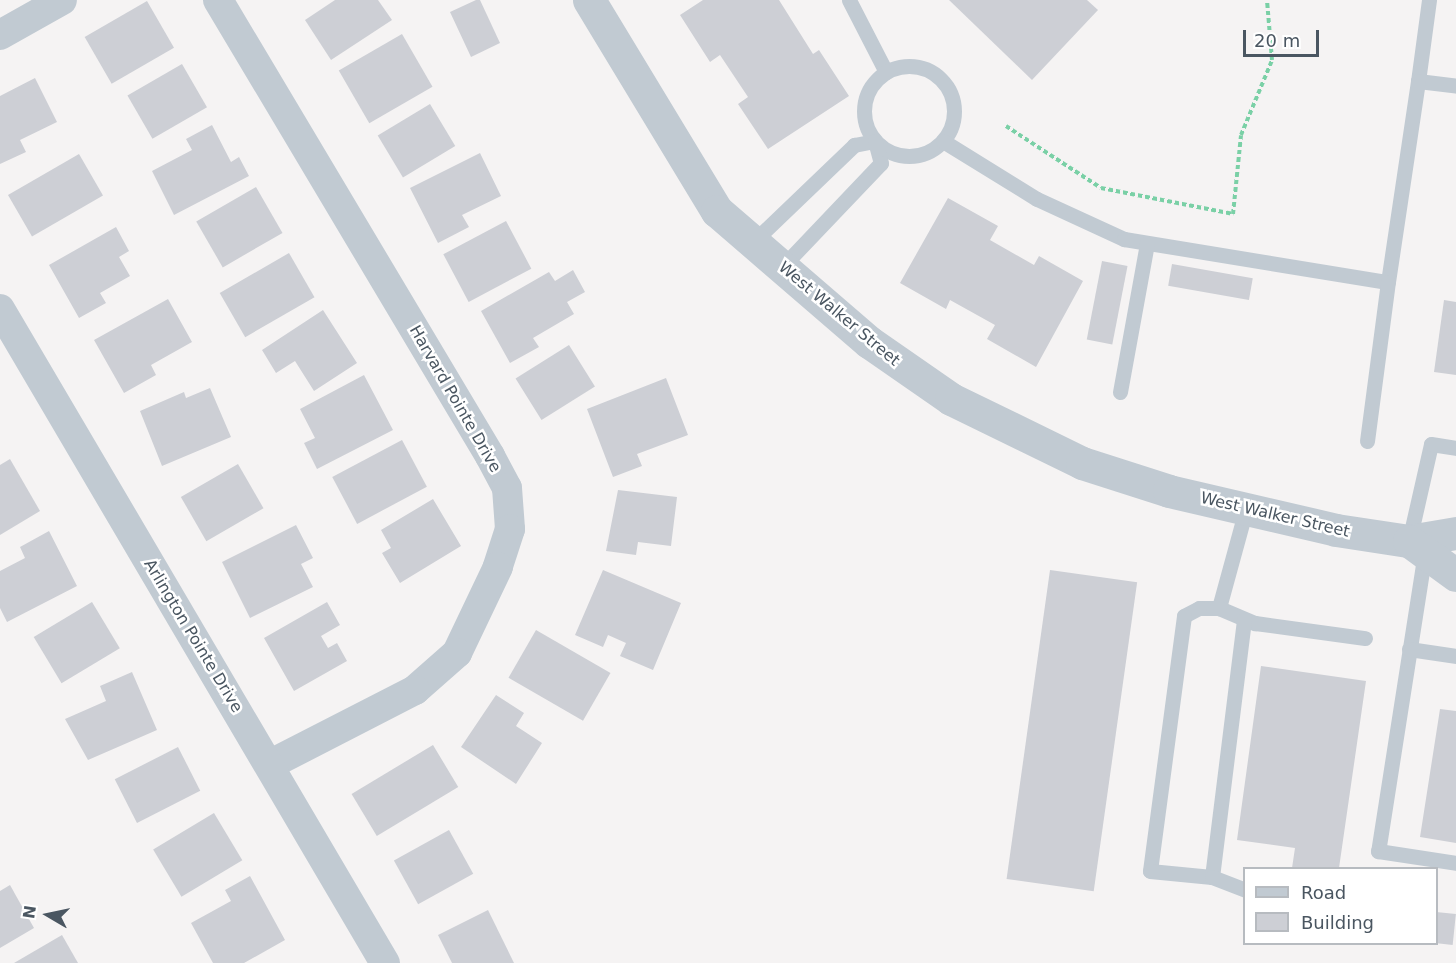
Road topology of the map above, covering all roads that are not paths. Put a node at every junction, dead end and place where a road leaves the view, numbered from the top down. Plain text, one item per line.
1 (62, 0) edge
2 (218, 0) edge
3 (589, 0) edge
4 (849, 0) edge
5 (1429, 0) edge
6 (0, 36) edge
7 (886, 72) junction
8 (1418, 81) junction
9 (1456, 86) edge
10 (876, 141) junction
11 (943, 141) junction
12 (754, 241) junction
13 (1147, 243) junction
14 (782, 267) junction
15 (1388, 282) junction
16 (0, 309) edge
17 (1120, 392) dead end
18 (1367, 441) dead end
19 (1456, 447) edge
20 (1246, 509) junction
21 (1456, 533) edge
22 (1417, 547) junction
23 (1456, 575) edge
24 (1220, 608) junction
25 (1244, 620) junction
26 (1365, 638) dead end
27 (1409, 649) junction
28 (1456, 656) edge
29 (268, 765) junction
30 (1456, 863) edge
31 (1212, 877) junction
32 (1243, 888) edge
33 (385, 963) edge

1 - 6 street
2 - 29 street, Harvard Pointe Drive
3 - 12 street, West Walker Street
4 - 7 lane
5 - 8 lane
7 - 10 lane
7 - 11 lane
8 - 9 lane
8 - 15 lane
10 - 11 lane
10 - 12 lane
10 - 14 lane
11 - 13 lane
12 - 14 street, West Walker Street
13 - 15 lane
13 - 17 lane
14 - 20 street, West Walker Street
15 - 18 lane
16 - 29 street, Arlington Pointe Drive
19 - 22 lane
20 - 22 street, West Walker Street
20 - 24 lane
21 - 22 street, West Walker Street
22 - 23 street, West Walker Street
22 - 27 lane
24 - 25 lane
24 - 31 lane
25 - 26 lane
25 - 31 lane
27 - 28 lane
27 - 30 lane
29 - 33 street, Arlington Pointe Drive
31 - 32 lane

